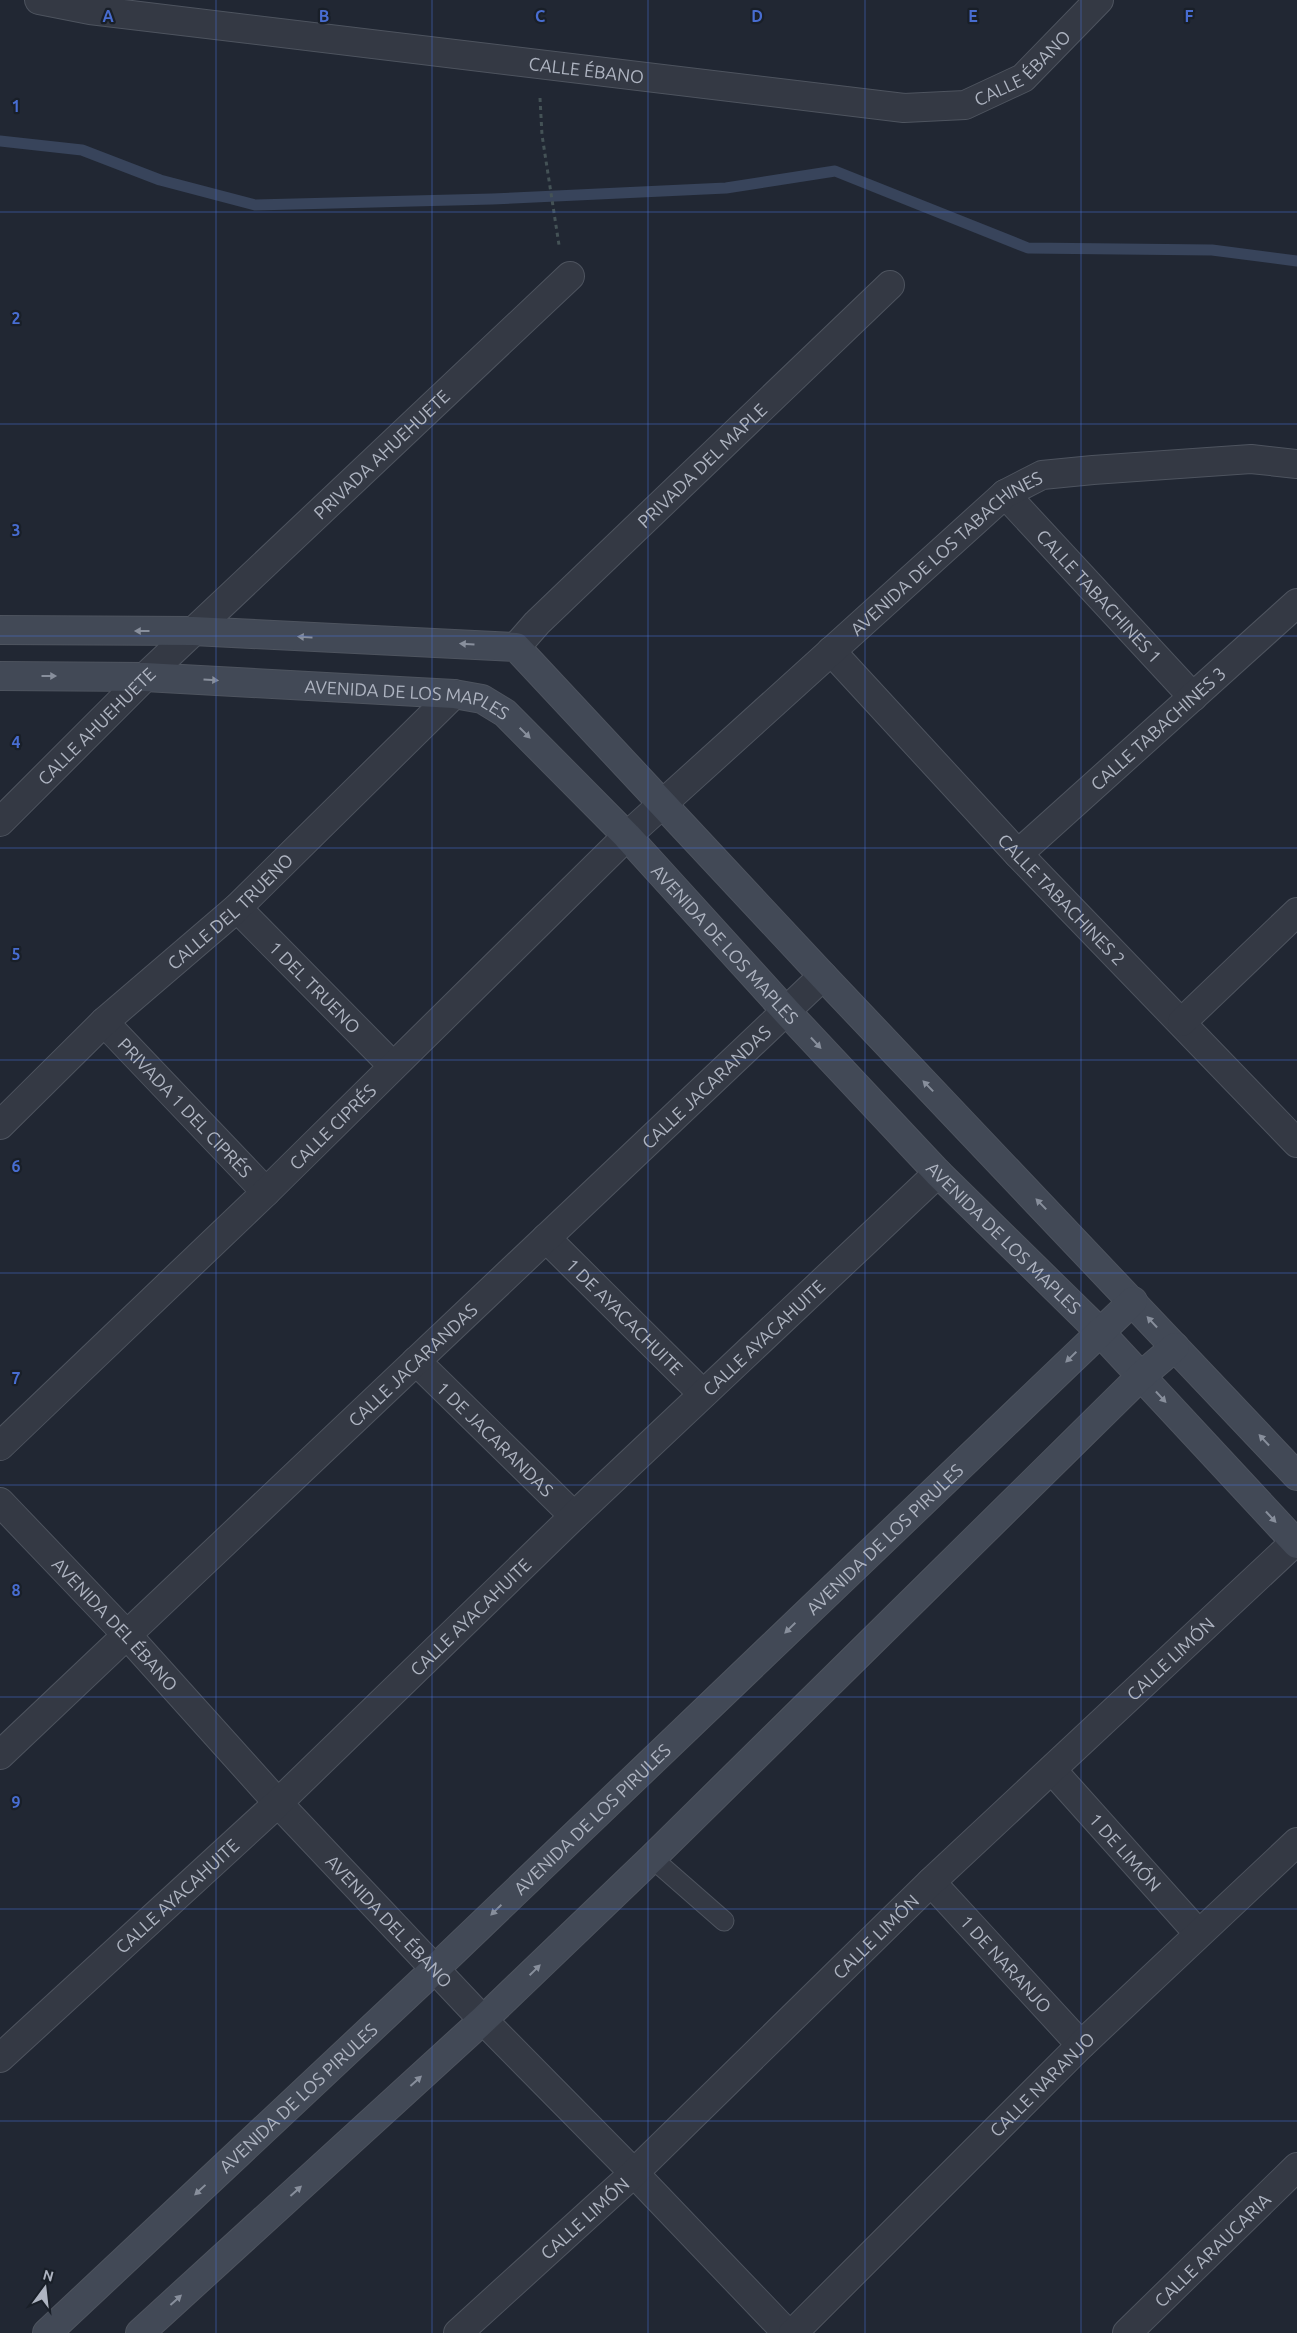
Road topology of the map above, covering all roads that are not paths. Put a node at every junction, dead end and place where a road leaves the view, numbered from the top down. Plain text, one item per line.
1 (39, 0) edge
2 (1098, 0) edge
3 (570, 276) dead end
4 (890, 285) dead end
5 (1297, 464) edge
6 (1004, 494) junction
7 (1297, 603) edge
8 (0, 630) edge
9 (193, 631) junction
10 (516, 647) junction
11 (831, 651) junction
12 (0, 676) edge
13 (145, 677) junction
14 (454, 694) junction
15 (1193, 697) junction
16 (662, 804) junction
17 (0, 822) edge
18 (627, 836) junction
19 (1018, 854) junction
20 (237, 908) junction
21 (1297, 912) edge
22 (823, 976) junction
23 (786, 1011) junction
24 (104, 1022) junction
25 (1182, 1022) junction
26 (393, 1066) junction
27 (0, 1125) edge
28 (1297, 1143) edge
29 (938, 1173) junction
30 (266, 1192) junction
31 (546, 1238) junction
32 (1133, 1301) junction
33 (1099, 1331) junction
34 (1175, 1347) junction
35 (416, 1361) junction
36 (1141, 1376) junction
37 (704, 1394) junction
38 (0, 1446) edge
39 (1297, 1476) edge
40 (0, 1502) edge
41 (574, 1516) junction
42 (1296, 1543) edge
43 (126, 1635) junction
44 (0, 1755) edge
45 (1052, 1770) junction
46 (278, 1803) junction
47 (1297, 1842) edge
48 (652, 1858) junction
49 (931, 1882) junction
50 (724, 1921) dead end
51 (1198, 1934) junction
52 (436, 1968) junction
53 (483, 2020) junction
54 (1081, 2045) junction
55 (0, 2058) edge
56 (1297, 2167) edge
57 (634, 2173) junction
58 (47, 2333) edge
59 (140, 2333) edge
60 (458, 2333) edge
61 (787, 2333) edge
62 (793, 2333) edge
63 (1127, 2333) edge

1 - 2 street, CALLE ÉBANO
3 - 9 street, PRIVADA AHUEHUETE
4 - 10 street, PRIVADA DEL MAPLE
5 - 6 street, AVENIDA DE LOS TABACHINES
6 - 11 street, AVENIDA DE LOS TABACHINES
6 - 15 street, CALLE TABACHINES 1
7 - 15 street, CALLE TABACHINES 3
9 -> 8 street
10 -> 9 street
9 - 13 street, CALLE AHUEHUETE
10 - 16 street
11 - 16 street, AVENIDA DE LOS TABACHINES
11 - 19 street, CALLE TABACHINES 2
12 -> 13 street, AVENIDA DE LOS MAPLES
13 -> 14 street, AVENIDA DE LOS MAPLES
13 - 17 street, CALLE AHUEHUETE
14 -> 18 street, AVENIDA DE LOS MAPLES
14 - 20 street, CALLE DEL TRUENO
15 - 19 street, CALLE TABACHINES 3
16 - 18 street, CALLE CIPRÉS
16 - 22 street
18 - 23 street, AVENIDA DE LOS MAPLES
18 - 26 street, CALLE CIPRÉS
19 - 25 street, CALLE TABACHINES 2
20 - 24 street, CALLE DEL TRUENO
20 - 26 street, 1 DEL TRUENO
21 - 25 street
22 - 23 street, CALLE JACARANDAS
32 -> 22 street
23 -> 29 street, AVENIDA DE LOS MAPLES
23 - 31 street, CALLE JACARANDAS
24 - 27 street, CALLE DEL TRUENO
24 - 30 street, PRIVADA 1 DEL CIPRÉS
25 - 28 street, CALLE TABACHINES 2
26 - 30 street, CALLE CIPRÉS
29 - 33 street, AVENIDA DE LOS MAPLES
29 - 37 street, CALLE AYACAHUITE
30 - 38 street, CALLE CIPRÉS
31 - 35 street, CALLE JACARANDAS
31 - 37 street, 1 DE AYACACHUITE
32 - 33 street, AVENIDA DE LOS PIRULES
34 -> 32 street
33 - 36 street, AVENIDA DE LOS MAPLES
33 -> 52 street, AVENIDA DE LOS PIRULES
34 - 36 street
39 -> 34 street
35 - 41 street, 1 DE JACARANDAS
35 - 43 street, CALLE JACARANDAS
36 -> 42 street, AVENIDA DE LOS MAPLES
36 - 48 street
37 - 41 street, CALLE AYACAHUITE
40 - 43 street, AVENIDA DEL ÉBANO
41 - 46 street, CALLE AYACAHUITE
42 - 45 street, CALLE LIMÓN
43 - 44 street, CALLE JACARANDAS
43 - 46 street, AVENIDA DEL ÉBANO
45 - 49 street, CALLE LIMÓN
45 - 51 street, 1 DE LIMÓN
46 - 52 street, AVENIDA DEL ÉBANO
46 - 55 street, CALLE AYACAHUITE
47 - 51 street, CALLE NARANJO
48 - 50 lane
53 -> 48 street
49 - 54 street, 1 DE NARANJO
49 - 57 street, CALLE LIMÓN
51 - 54 street, CALLE NARANJO
52 - 53 street, AVENIDA DEL ÉBANO
52 -> 58 street, AVENIDA DE LOS PIRULES
53 - 57 street, AVENIDA DEL ÉBANO
59 -> 53 street
54 - 62 street, CALLE NARANJO
56 - 63 street, CALLE ARAUCARIA
57 - 60 street, CALLE LIMÓN
57 - 61 street, AVENIDA DEL ÉBANO

